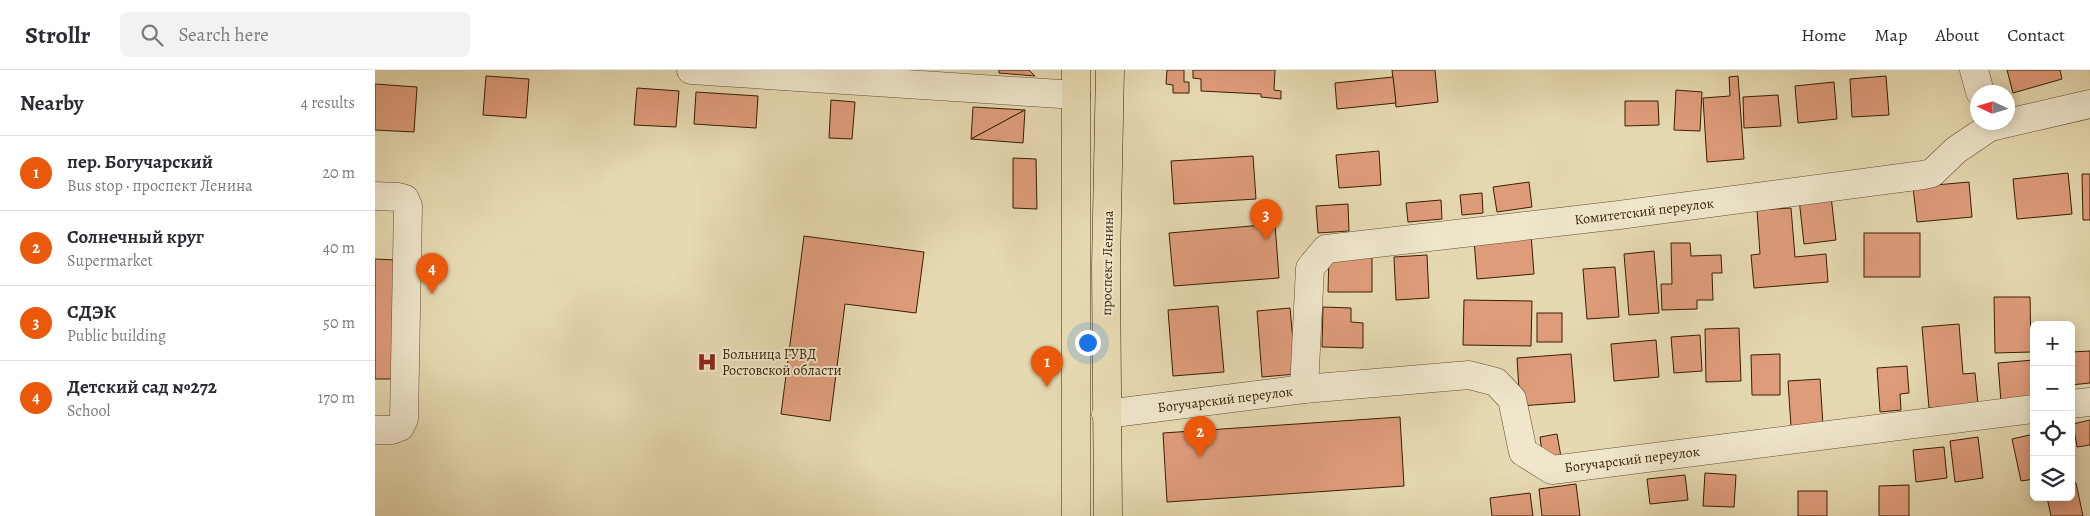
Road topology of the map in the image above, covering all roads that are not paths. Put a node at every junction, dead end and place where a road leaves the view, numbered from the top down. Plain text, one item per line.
1 (691, 70) edge
2 (1110, 70) edge
3 (1974, 70) edge
4 (1076, 83) edge
5 (1978, 85) edge
6 (2090, 104) edge
7 (2015, 120) edge
8 (1982, 130) edge
9 (375, 196) edge
10 (1305, 389) junction
11 (2090, 402) edge
12 (2075, 404) edge
13 (2030, 409) edge
14 (1107, 414) junction
15 (375, 430) edge
16 (1076, 516) edge
17 (1108, 516) edge

1 - 4 street
2 - 14 main road, проспект Ленина
3 - 5 street
4 - 16 main road
6 - 7 street, Комитетский переулок
8 - 10 street, Комитетский переулок
9 - 15 street
10 - 13 street, Богучарский переулок
10 - 14 street, Богучарский переулок
11 - 12 street
14 - 17 main road, проспект Ленина

